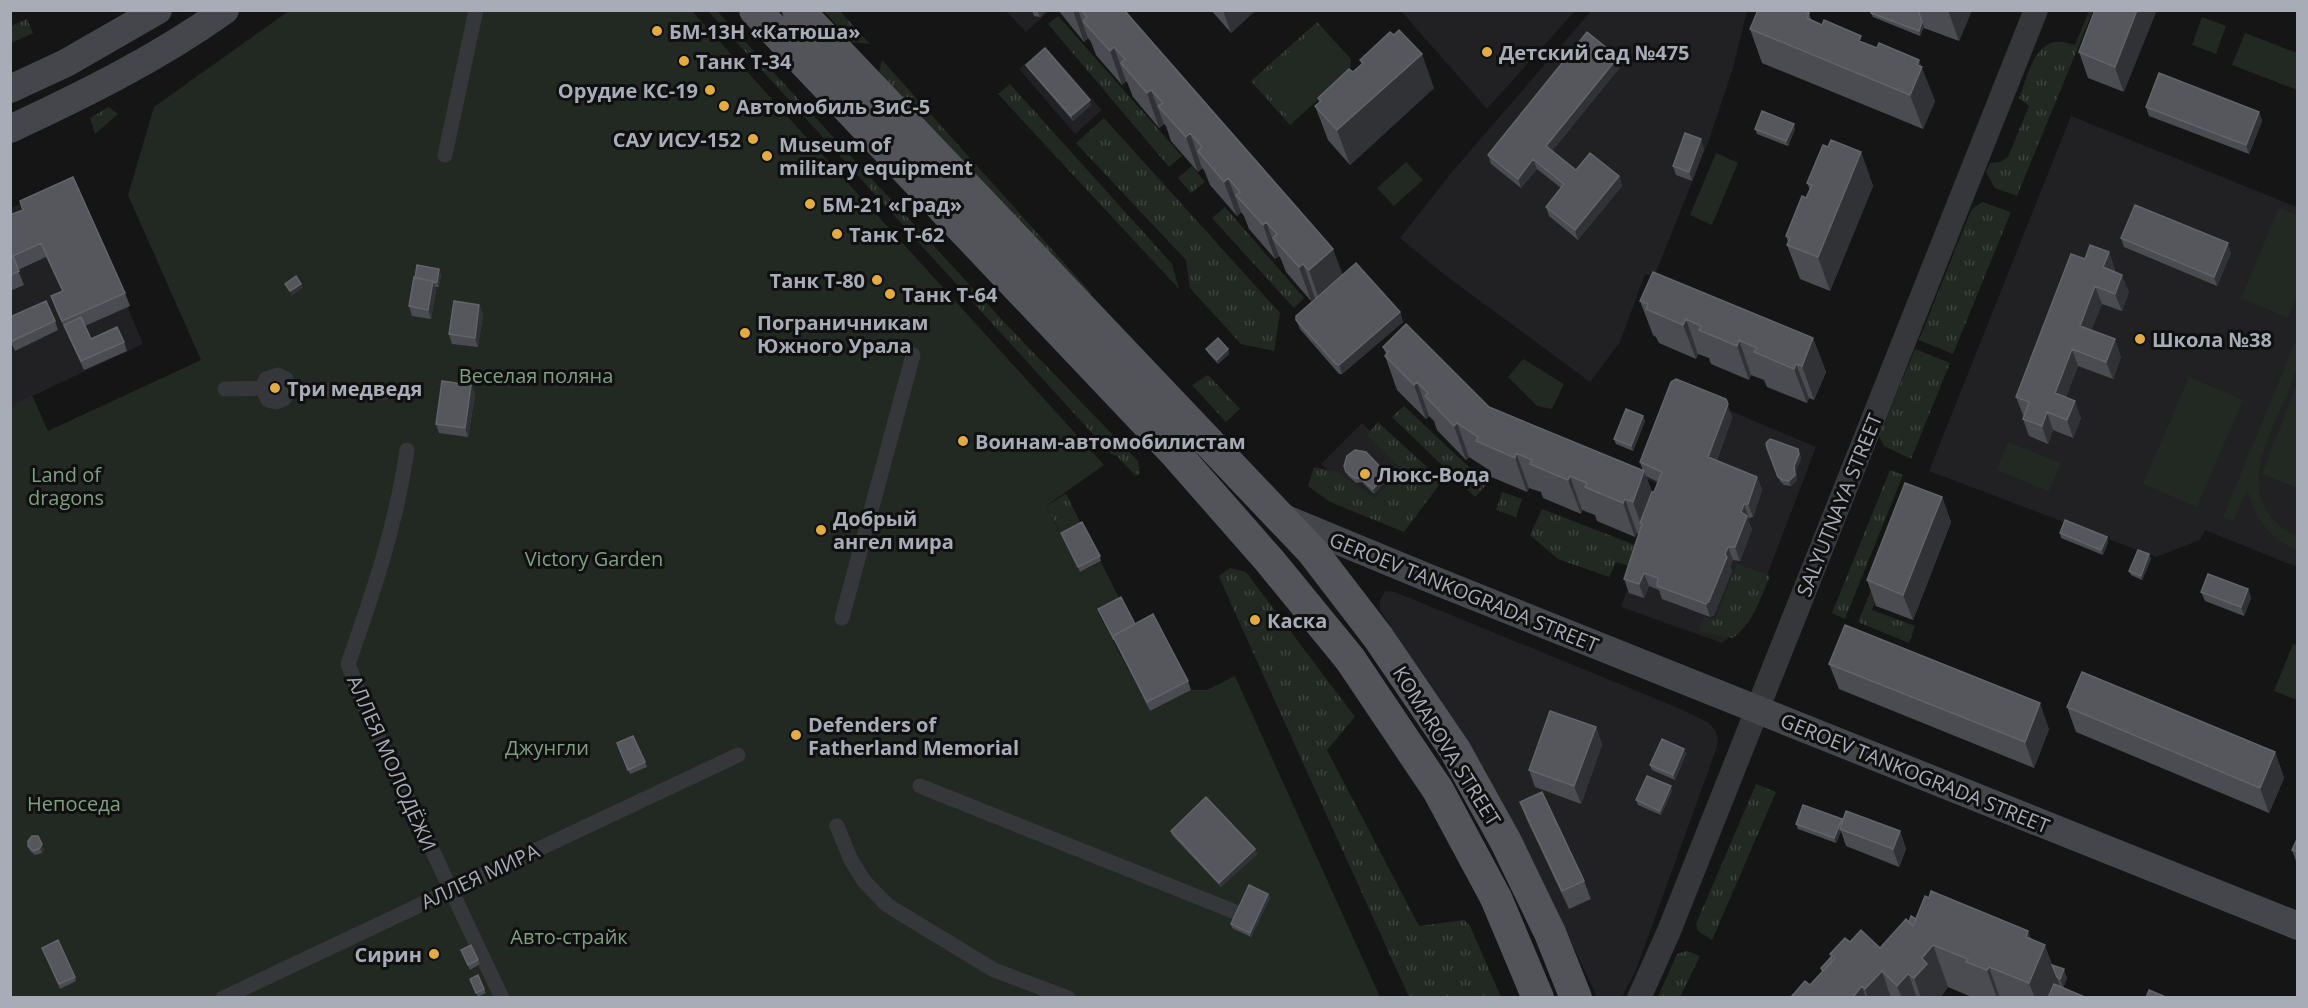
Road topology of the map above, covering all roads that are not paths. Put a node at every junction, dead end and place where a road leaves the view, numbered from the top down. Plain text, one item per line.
1 (158, 10) edge
2 (225, 10) edge
3 (476, 10) edge
4 (755, 10) edge
5 (798, 10) edge
6 (2036, 10) edge
7 (10, 89) edge
8 (10, 129) edge
9 (445, 155) dead end
10 (913, 355) dead end
11 (225, 390) dead end
12 (385, 392) dead end
13 (407, 450) dead end
14 (1281, 517) junction
15 (1241, 528) junction
16 (842, 618) dead end
17 (1757, 710) junction
18 (738, 755) dead end
19 (921, 786) dead end
20 (837, 826) dead end
21 (450, 890) junction
22 (1238, 914) edge
23 (2298, 926) edge
24 (223, 998) edge
25 (502, 998) edge
26 (1068, 998) edge
27 (1538, 998) edge
28 (1576, 998) edge
29 (1639, 998) edge

1 - 7 main road
2 - 8 main road
3 - 9 street
4 - 15 main road
5 - 14 main road, GEROEV TANKOGRADA STREET
6 - 17 street, SALYUTNAYA STREET
10 - 16 street
11 - 12 street
13 - 21 street, АЛЛЕЯ МОЛОДЁЖИ
14 - 15 main road
14 - 17 main road, GEROEV TANKOGRADA STREET
14 - 28 main road, KOMAROVA STREET
15 - 27 main road, KOMAROVA STREET
17 - 23 main road, GEROEV TANKOGRADA STREET
17 - 29 street, SALYUTNAYA STREET
18 - 21 street, АЛЛЕЯ МИРА
19 - 22 street
20 - 26 street
21 - 24 street, АЛЛЕЯ МИРА
21 - 25 street, АЛЛЕЯ МОЛОДЁЖИ

